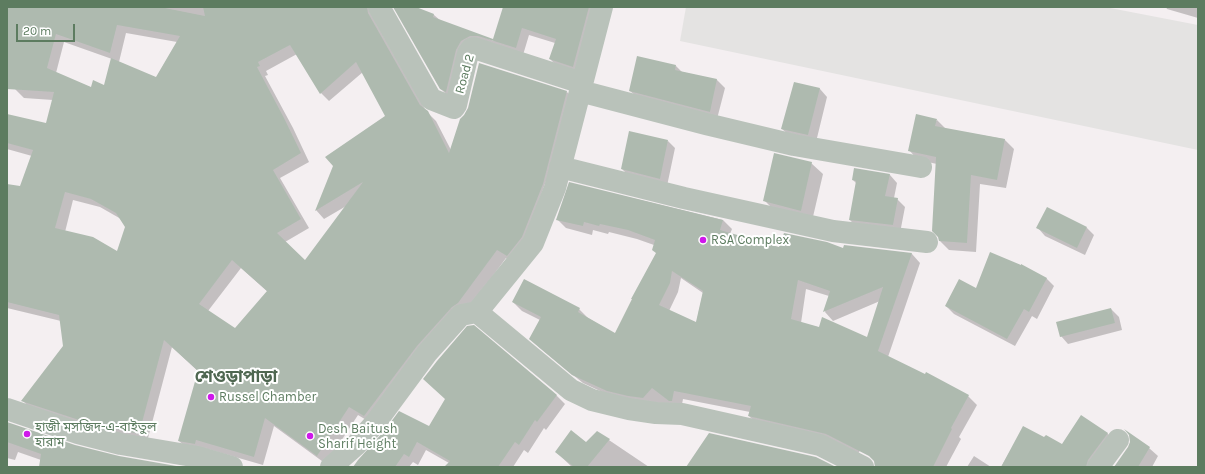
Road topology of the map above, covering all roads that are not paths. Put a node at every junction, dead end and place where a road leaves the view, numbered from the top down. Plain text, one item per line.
1 (380, 7) edge
2 (602, 7) edge
3 (581, 87) junction
4 (560, 167) junction
5 (921, 167) dead end
6 (927, 242) dead end
7 (477, 312) junction
8 (7, 408) edge
9 (1118, 440) dead end
10 (855, 465) edge
11 (232, 467) edge
12 (331, 467) edge
13 (1098, 467) edge

1 - 3 street, Road 2
2 - 3 street
3 - 4 street
3 - 5 street
4 - 6 street
4 - 7 street
7 - 10 street
7 - 12 street
8 - 11 street
9 - 13 street

